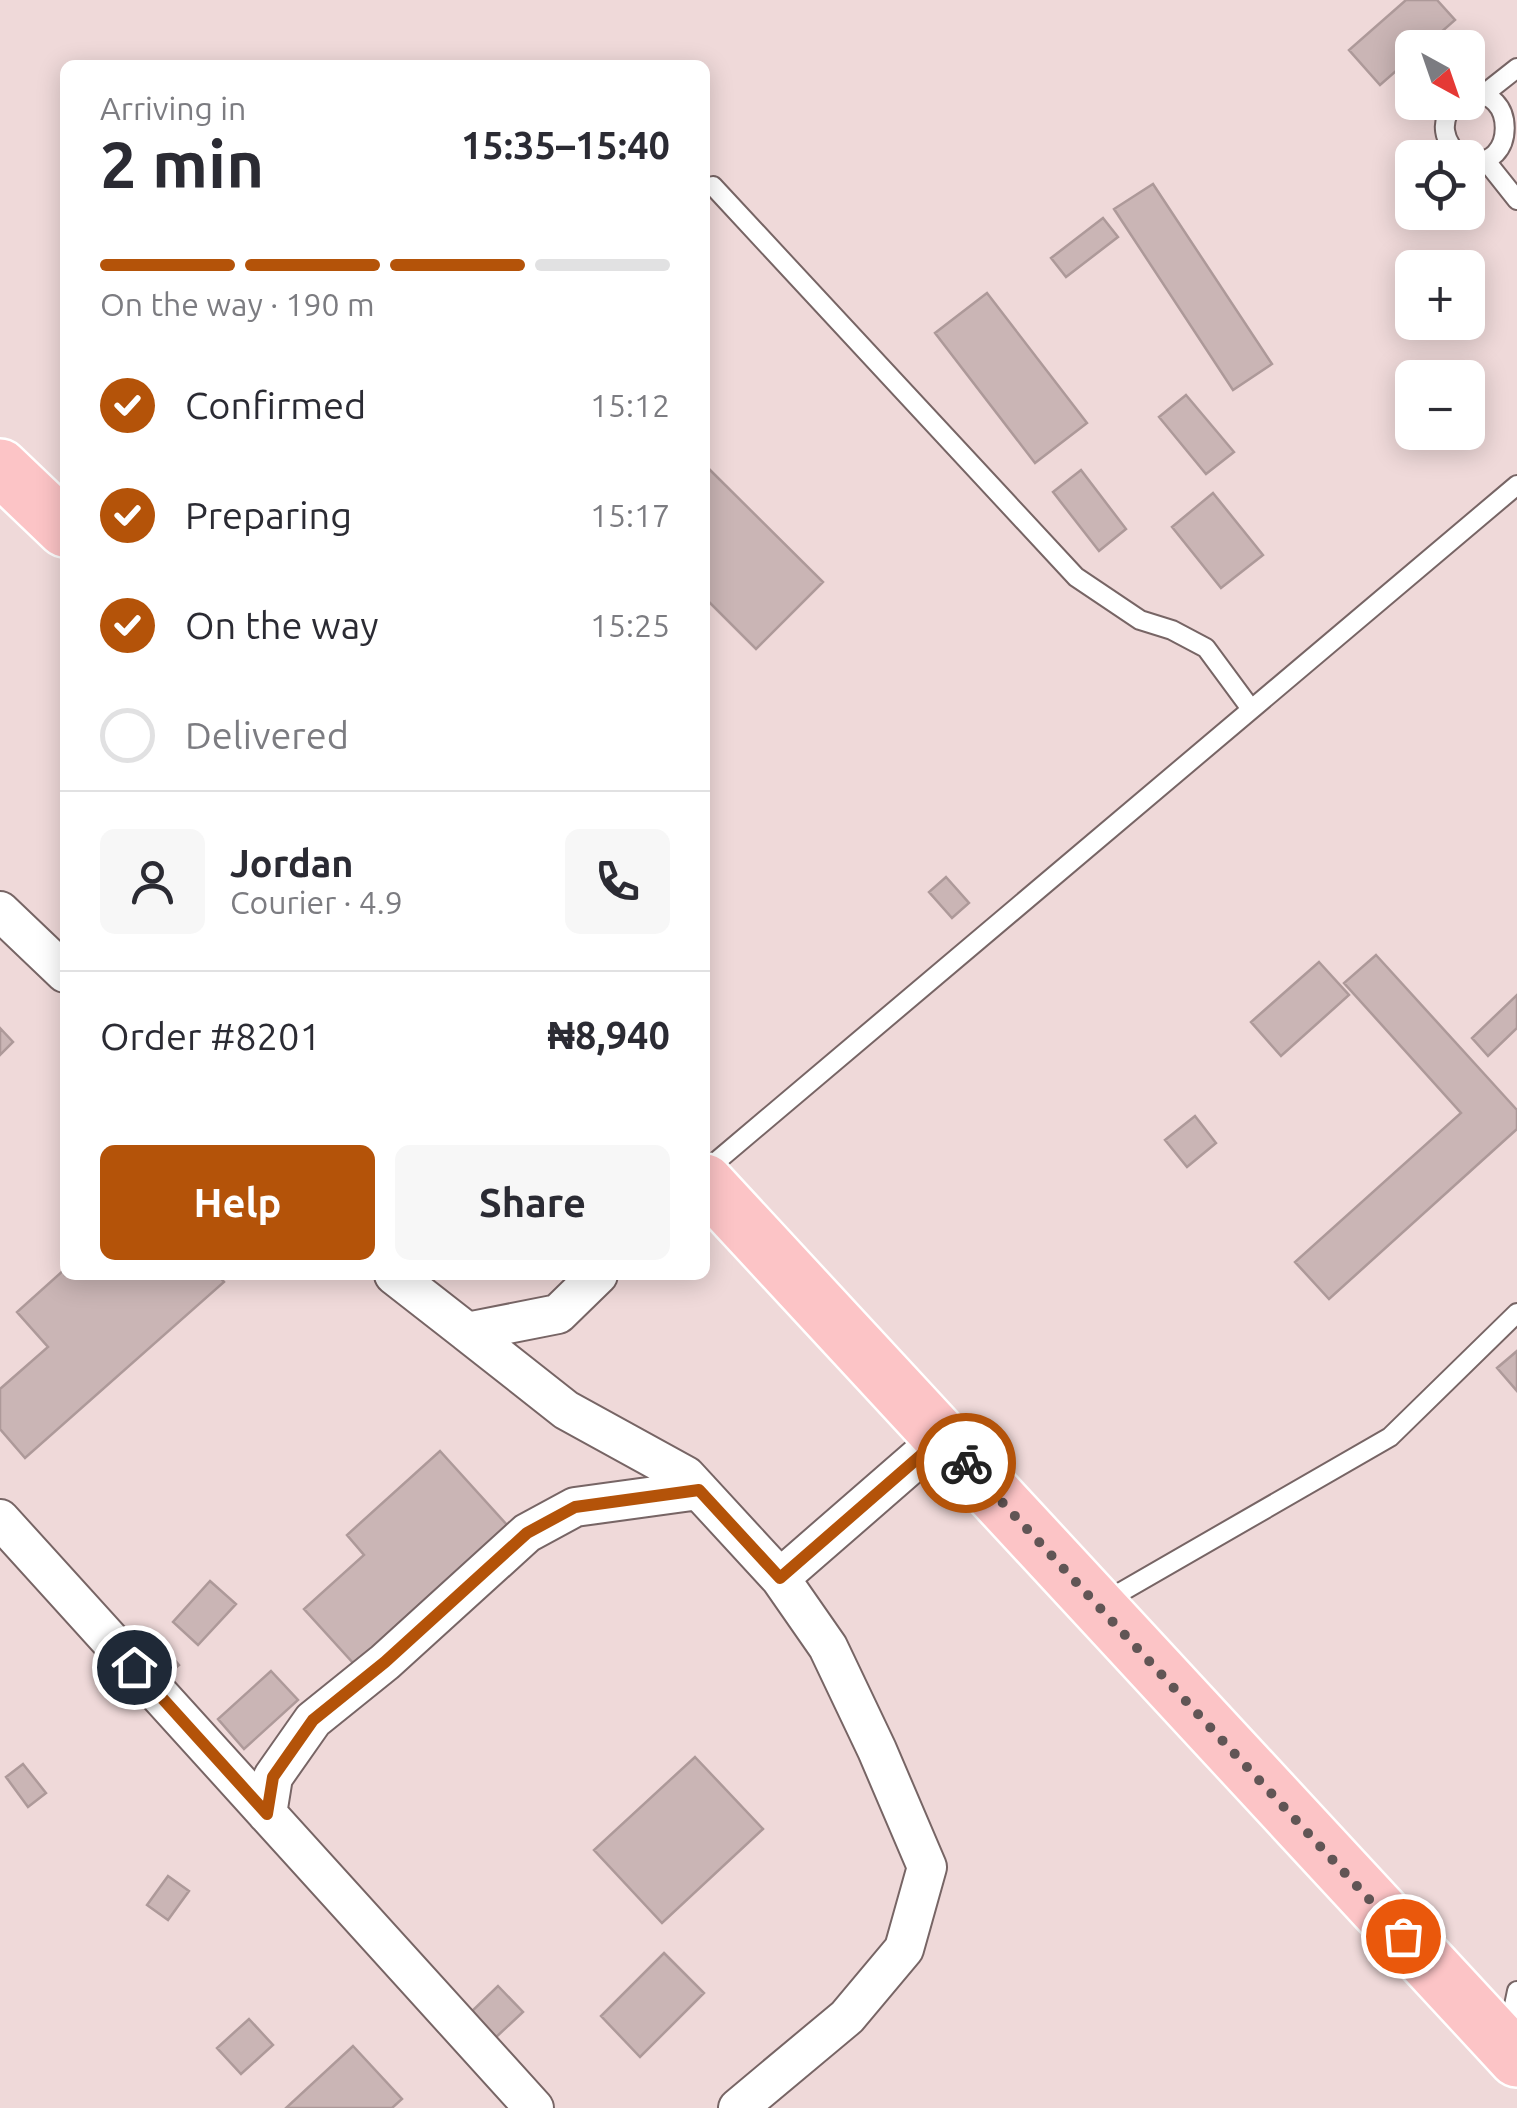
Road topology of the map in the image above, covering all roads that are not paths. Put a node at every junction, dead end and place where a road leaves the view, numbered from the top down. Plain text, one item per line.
1 (1517, 68) edge
2 (1485, 89) edge
3 (1485, 99) edge
4 (1514, 127) edge
5 (1485, 158) edge
6 (1485, 171) edge
7 (713, 186) dead end
8 (1517, 200) edge
9 (0, 467) edge
10 (1517, 486) edge
11 (60, 524) edge
12 (1251, 710) junction
13 (0, 911) edge
14 (60, 968) edge
15 (710, 1167) edge
16 (710, 1187) edge
17 (400, 1280) edge
18 (593, 1280) edge
19 (1517, 1313) edge
20 (467, 1332) junction
21 (942, 1437) junction
22 (699, 1490) junction
23 (0, 1520) edge
24 (780, 1578) junction
25 (1098, 1606) junction
26 (267, 1814) junction
27 (1517, 1991) edge
28 (1511, 2053) edge
29 (534, 2108) edge
30 (738, 2108) edge

1 - 2 lane
3 - 4 lane
4 - 5 lane
6 - 8 lane
7 - 12 lane
9 - 11 main road
10 - 12 lane
12 - 15 lane
13 - 14 street
16 - 21 main road
17 - 20 street
18 - 20 street
19 - 25 lane
20 - 22 street
21 - 24 street
21 - 25 main road
22 - 24 street
22 - 26 street
23 - 26 street
24 - 30 street
25 - 28 main road
26 - 29 street
27 - 28 lane

